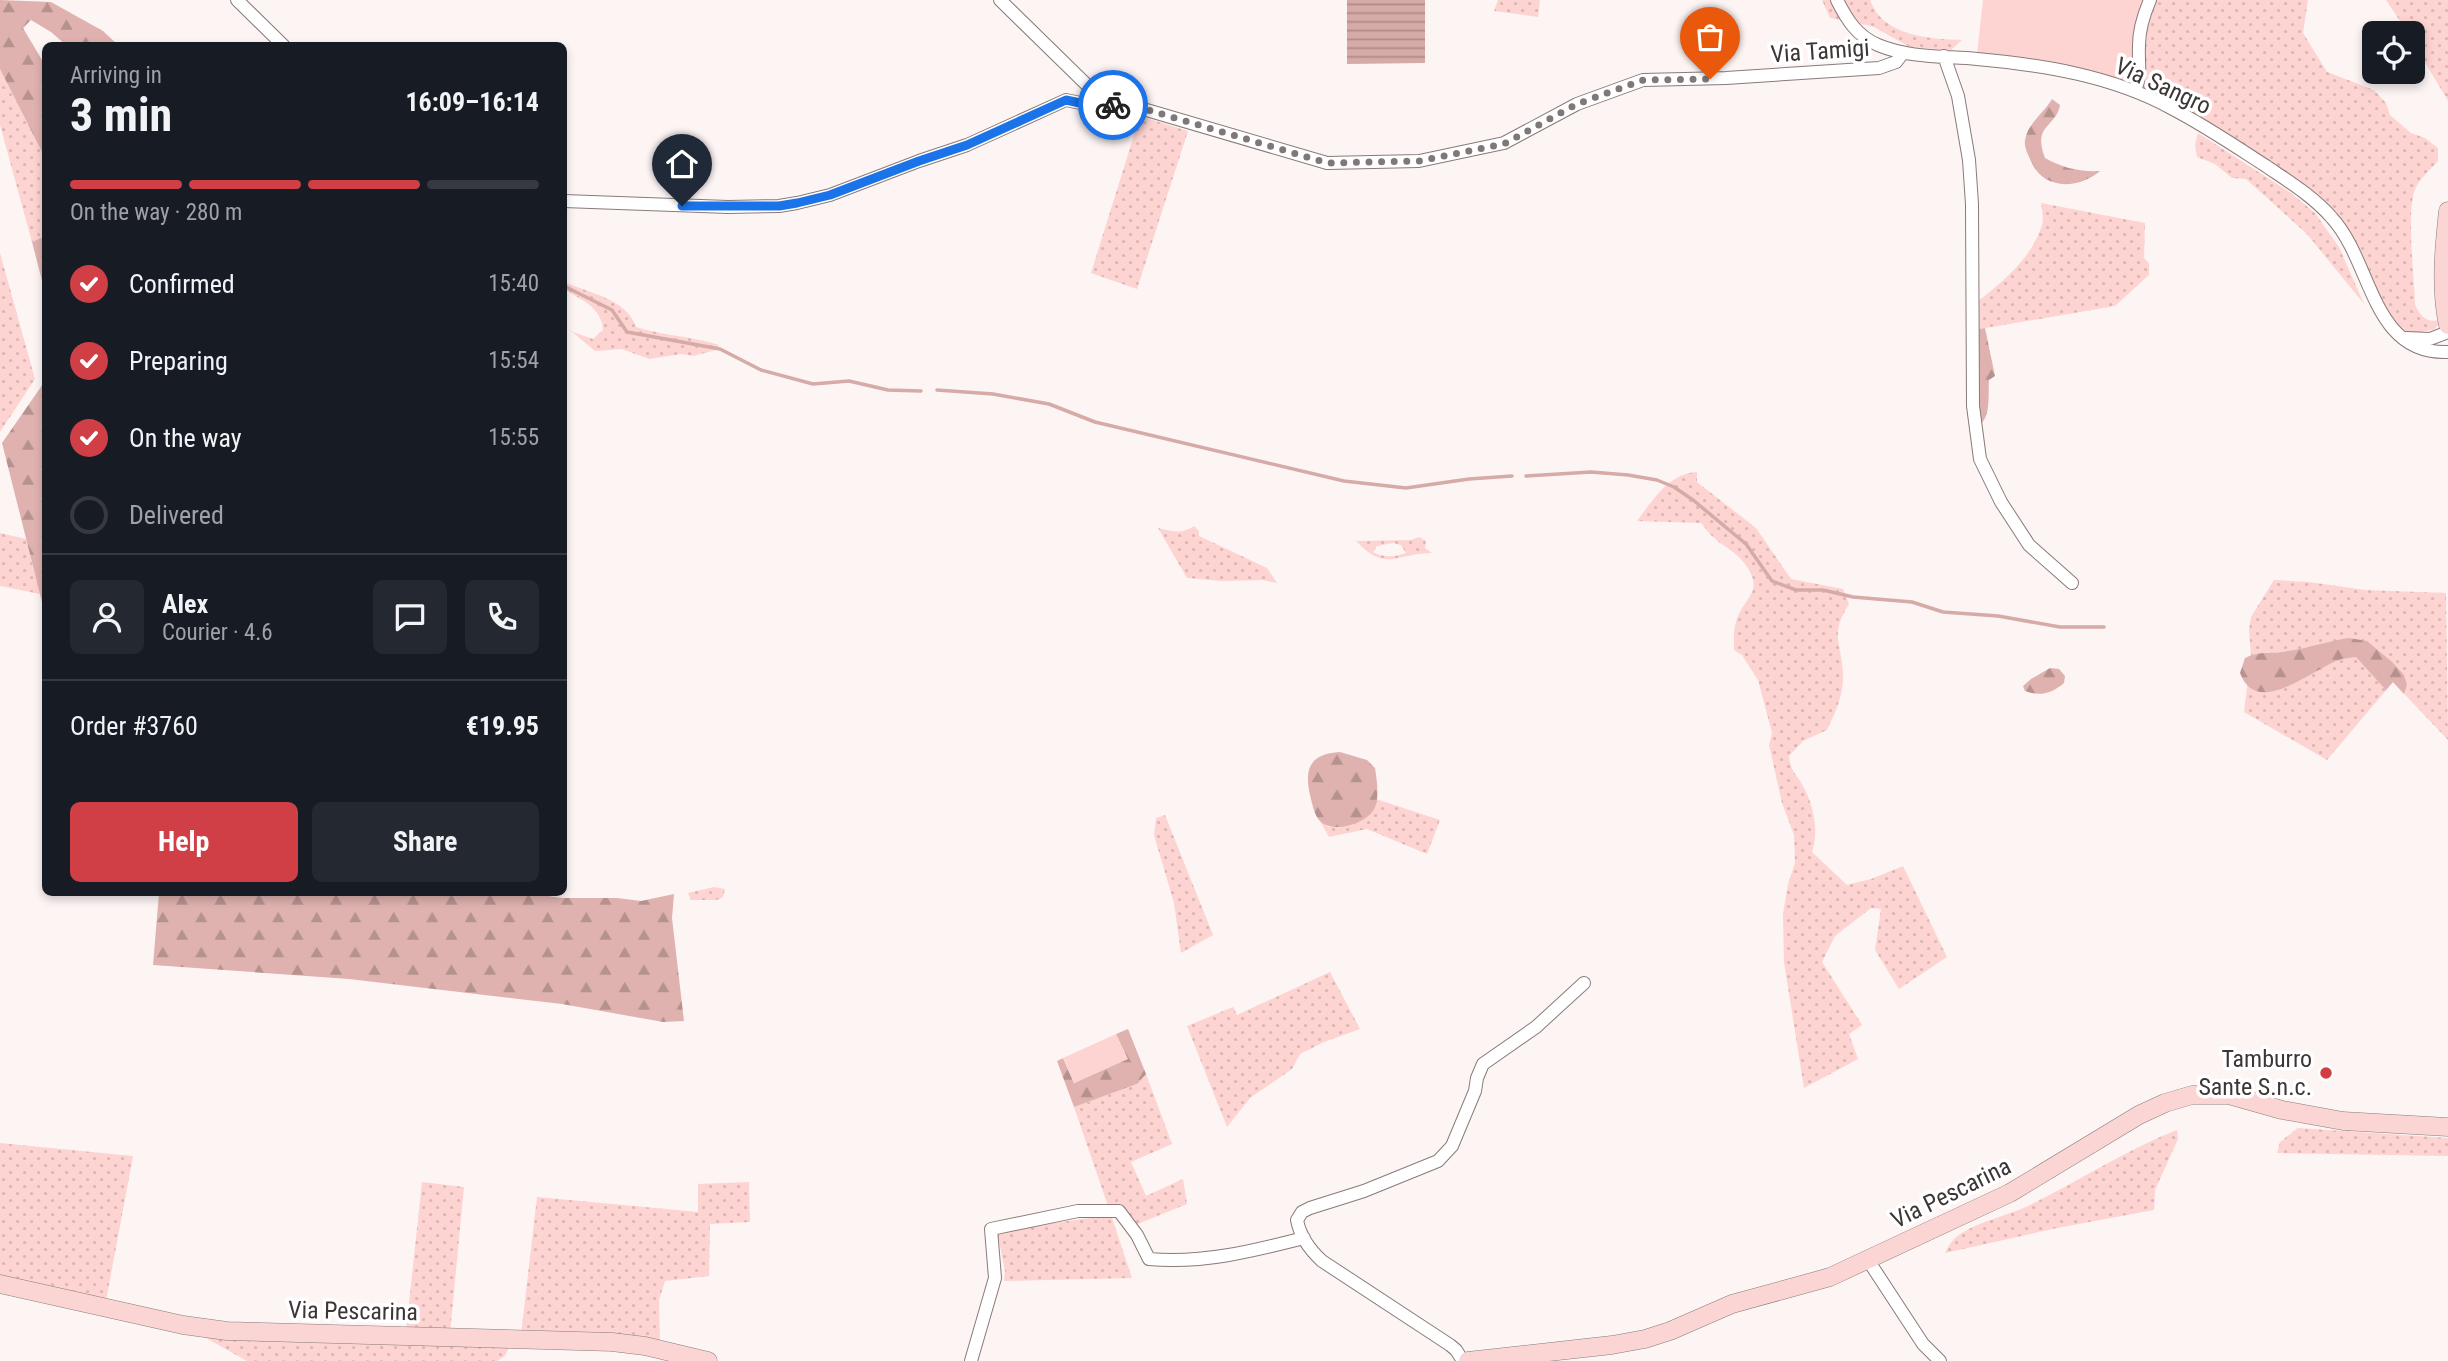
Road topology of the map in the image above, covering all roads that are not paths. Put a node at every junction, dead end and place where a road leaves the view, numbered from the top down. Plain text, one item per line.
1 (237, 0) edge
2 (1000, 0) edge
3 (1837, 0) edge
4 (2150, 0) edge
5 (280, 42) edge
6 (1903, 53) junction
7 (1944, 56) junction
8 (2135, 91) junction
9 (1128, 104) junction
10 (567, 201) edge
11 (2448, 211) edge
12 (2448, 325) edge
13 (2448, 332) edge
14 (2399, 336) junction
15 (2448, 352) edge
16 (2072, 583) dead end
17 (1584, 982) dead end
18 (2448, 1127) edge
19 (1304, 1238) junction
20 (1868, 1261) junction
21 (0, 1284) edge
22 (708, 1361) edge
23 (971, 1361) edge
24 (1465, 1361) edge
25 (1940, 1361) edge

1 - 5 street
2 - 9 street, Via Tamigi
3 - 6 street, Via Sangro
4 - 8 street
6 - 7 street, Via Sangro
6 - 9 street, Via Tamigi
7 - 8 street, Via Sangro
7 - 16 street
8 - 14 street, Via Sangro
9 - 10 street
11 - 12 street
13 - 14 street
14 - 15 street, Via Sangro
17 - 19 street
18 - 20 street, Via Pescarina
19 - 23 street
19 - 24 street
20 - 24 street, Via Pescarina
20 - 25 street
21 - 22 street, Via Pescarina

